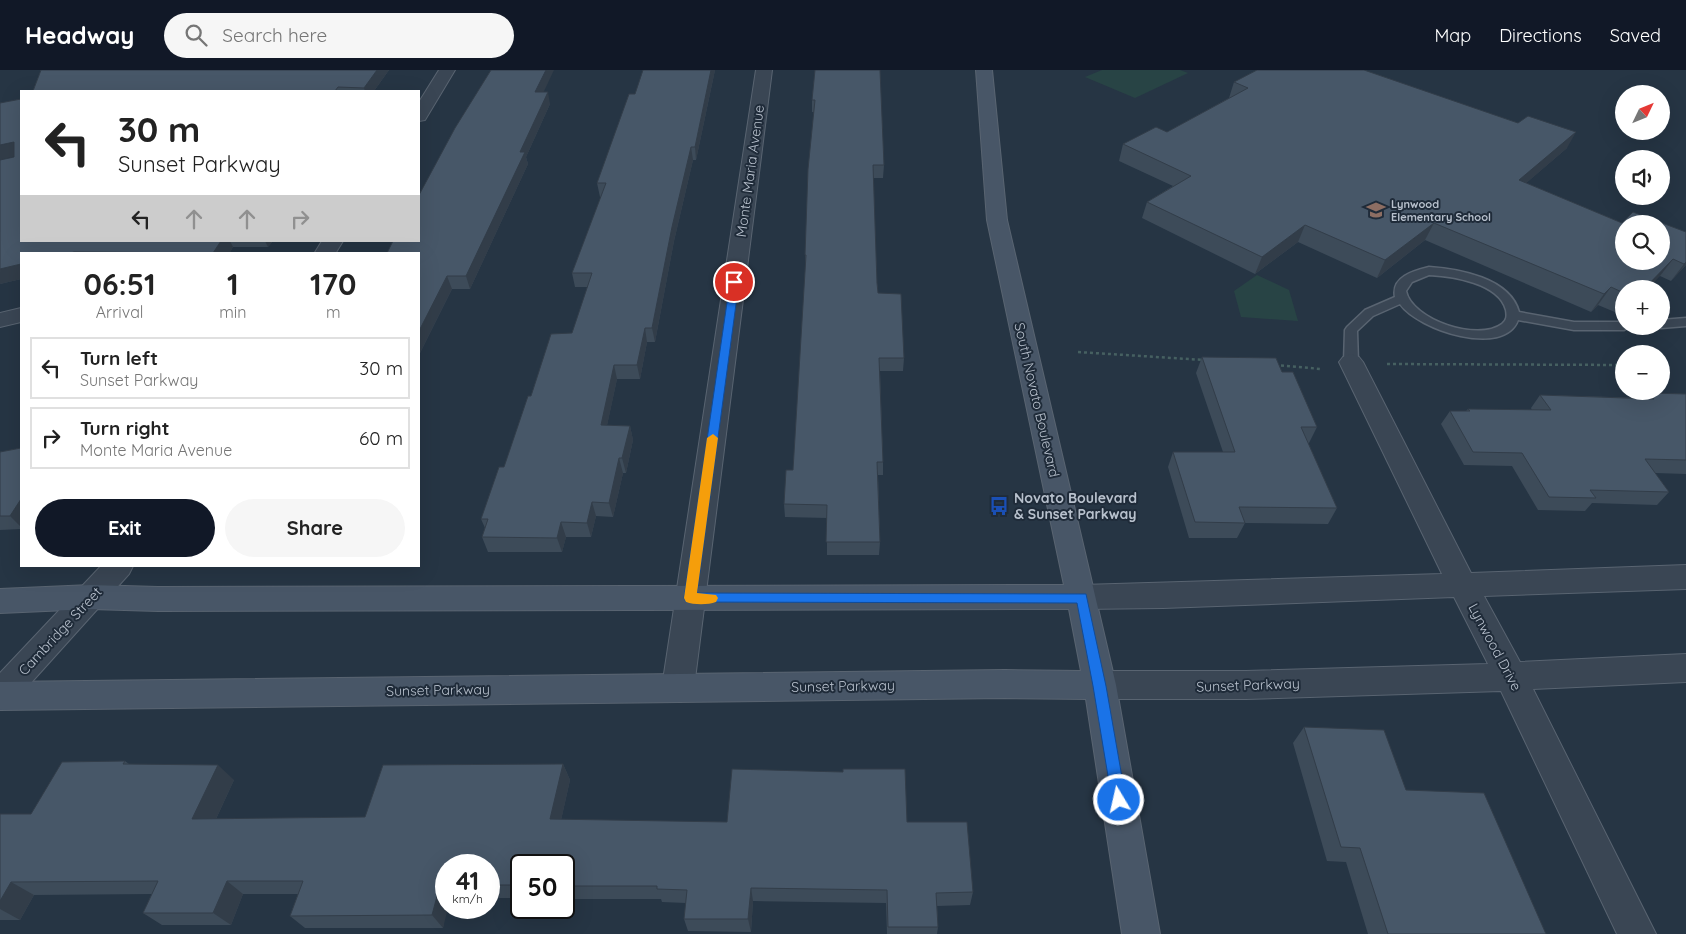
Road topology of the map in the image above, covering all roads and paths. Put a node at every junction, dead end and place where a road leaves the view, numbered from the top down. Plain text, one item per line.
1 (447, 70) edge
2 (764, 70) edge
3 (984, 70) edge
4 (420, 114) edge
5 (1402, 300) junction
6 (1514, 314) junction
7 (20, 315) edge
8 (0, 320) edge
9 (1686, 322) edge
10 (1670, 323) edge
11 (1615, 326) edge
12 (1078, 352) dead end
13 (1206, 361) edge
14 (1350, 362) joint
15 (1381, 364) dead end
16 (1275, 365) edge
17 (1615, 365) edge
18 (1324, 369) dead end
19 (118, 567) edge
20 (1686, 577) edge
21 (1463, 586) junction
22 (91, 597) junction
23 (690, 598) junction
24 (1082, 598) junction
25 (0, 601) edge
26 (1686, 668) edge
27 (1511, 677) junction
28 (1100, 686) junction
29 (678, 687) junction
30 (0, 695) edge
31 (1141, 934) edge
32 (1637, 934) edge

1 - 4 street
2 - 23 street, Monte Maria Avenue
3 - 24 main road, South Novato Boulevard
5 - 6 lane
5 - 6 lane
5 - 14 lane
6 - 11 lane
7 - 8 street
9 - 10 lane
12 - 13 path
14 - 21 street, Lynwood Drive
15 - 17 path
16 - 18 path
19 - 22 street, Cambridge Street
20 - 21 street
21 - 24 street
21 - 27 street, Lynwood Drive
22 - 23 main road
22 - 25 main road
22 - 30 street, Cambridge Street
23 - 24 main road
23 - 29 street, Monte Maria Avenue
24 - 28 main road, South Novato Boulevard
26 - 27 street, Sunset Parkway
27 - 28 street, Sunset Parkway
27 - 32 street, Lynwood Drive
28 - 29 main road, Sunset Parkway
28 - 31 main road, South Novato Boulevard
29 - 30 main road, Sunset Parkway

